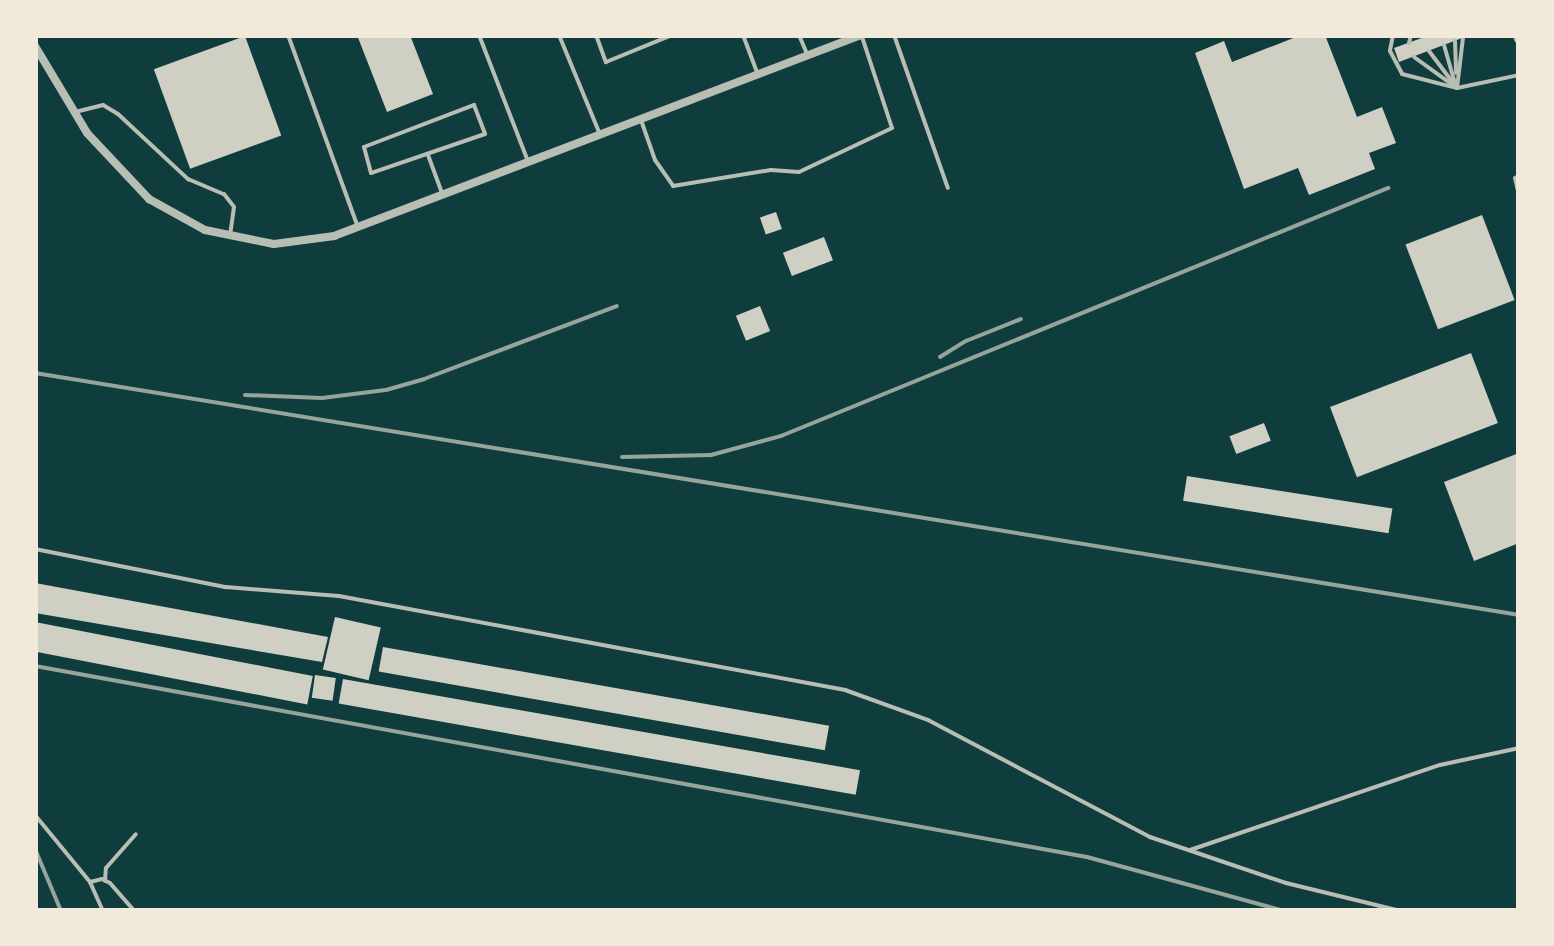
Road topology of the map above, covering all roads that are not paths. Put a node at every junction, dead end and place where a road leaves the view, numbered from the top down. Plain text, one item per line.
1 (288, 35) edge
2 (479, 35) edge
3 (560, 35) edge
4 (596, 35) edge
5 (672, 35) edge
6 (743, 35) edge
7 (800, 35) edge
8 (861, 35) edge
9 (894, 35) edge
10 (1392, 35) edge
11 (1411, 35) edge
12 (1463, 38) dead end
13 (1455, 41) dead end
14 (1409, 43) dead end
15 (1444, 45) dead end
16 (35, 46) edge
17 (1429, 51) dead end
18 (808, 56) junction
19 (1414, 57) dead end
20 (758, 75) junction
21 (1519, 75) edge
22 (1457, 88) junction
23 (74, 112) junction
24 (642, 120) junction
25 (600, 136) junction
26 (428, 155) junction
27 (529, 163) junction
28 (1519, 176) edge
29 (948, 188) dead end
30 (443, 196) junction
31 (1519, 196) edge
32 (358, 227) junction
33 (230, 235) junction
34 (35, 549) edge
35 (1519, 748) edge
36 (35, 816) edge
37 (136, 834) dead end
38 (1190, 850) junction
39 (105, 881) junction
40 (90, 882) junction
41 (103, 911) edge
42 (134, 911) edge
43 (1401, 911) edge

1 - 32 lane
2 - 27 lane
3 - 25 lane
4 - 5 lane
6 - 20 lane
7 - 18 lane
8 - 18 street
8 - 24 lane
9 - 29 lane
10 - 22 lane
11 - 14 lane
12 - 22 lane
13 - 22 lane
15 - 22 lane
16 - 23 street
17 - 22 lane
18 - 20 street
19 - 22 lane
20 - 24 street
21 - 22 lane
23 - 33 street
23 - 33 lane
24 - 25 street
25 - 27 street
26 - 26 lane
26 - 30 lane
27 - 30 street
28 - 31 lane
30 - 32 street
32 - 33 street
34 - 38 lane
35 - 38 lane
36 - 40 lane
37 - 39 lane
38 - 43 lane
39 - 40 lane
39 - 42 lane
40 - 41 lane

